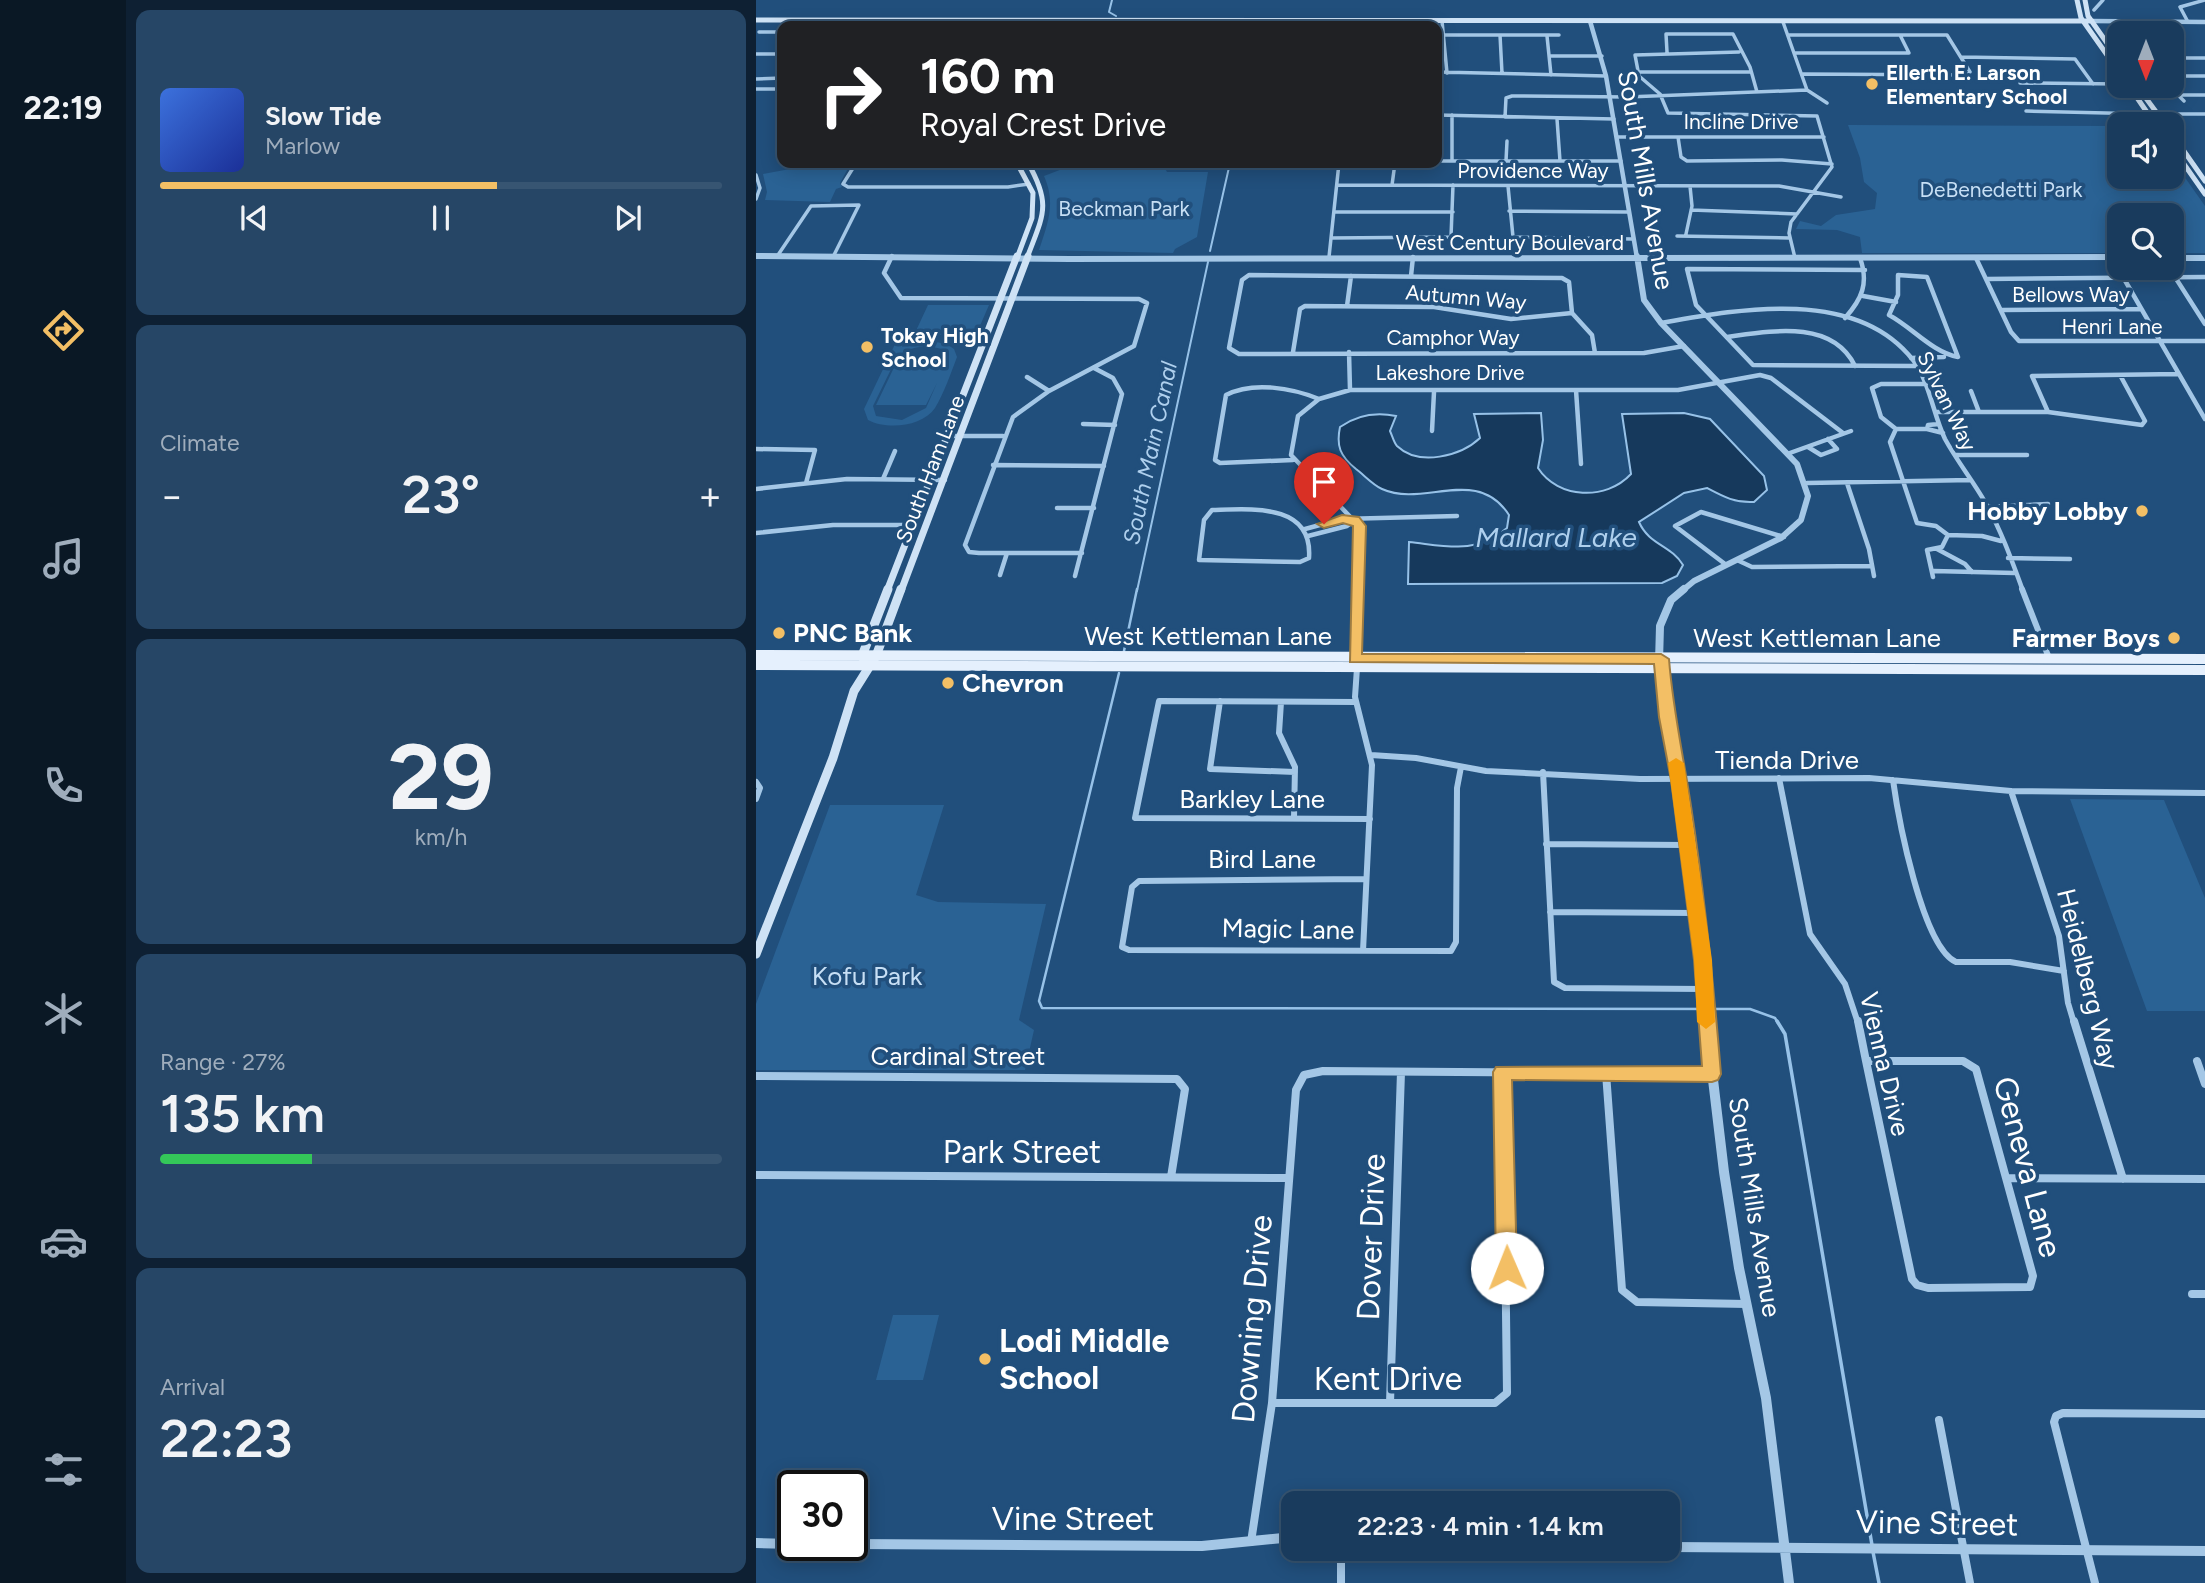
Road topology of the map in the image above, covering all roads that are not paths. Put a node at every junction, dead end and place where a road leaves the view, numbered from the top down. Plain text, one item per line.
1 (2077, 0) edge
2 (2085, 0) edge
3 (2102, 0) edge
4 (2205, 0) edge
5 (2094, 10) dead end
6 (756, 20) edge
7 (777, 21) edge
8 (1442, 21) joint
9 (1590, 21) junction
10 (1783, 22) junction
11 (2083, 22) junction
12 (2092, 22) junction
13 (2188, 22) junction
14 (2205, 22) edge
15 (759, 32) dead end
16 (777, 33) edge
17 (1788, 34) junction
18 (1443, 35) junction
19 (1500, 35) junction
20 (1559, 35) dead end
21 (1900, 35) junction
22 (1547, 36) junction
23 (2107, 43) edge
24 (1667, 52) junction
25 (1739, 52) junction
26 (1795, 53) junction
27 (756, 54) edge
28 (777, 54) edge
29 (2107, 55) edge
30 (1549, 56) junction
31 (1602, 56) junction
32 (1961, 58) junction
33 (2184, 58) edge
34 (2205, 58) edge
35 (1442, 72) edge
36 (1638, 72) junction
37 (1751, 72) junction
38 (1447, 73) junction
39 (1502, 73) junction
40 (1803, 74) junction
41 (1550, 75) junction
42 (1606, 76) junction
43 (2184, 76) edge
44 (2205, 76) edge
45 (777, 78) edge
46 (756, 79) edge
47 (763, 79) junction
48 (2020, 83) dead end
49 (2093, 84) junction
50 (2107, 84) edge
51 (756, 89) edge
52 (777, 89) edge
53 (1807, 90) junction
54 (1756, 92) junction
55 (1660, 94) junction
56 (2184, 95) edge
57 (2205, 95) edge
58 (1609, 97) junction
59 (2145, 98) edge
60 (2180, 98) edge
61 (2184, 101) dead end
62 (1827, 103) dead end
63 (2026, 111) dead end
64 (2156, 112) edge
65 (2107, 113) edge
66 (1442, 115) edge
67 (1452, 115) junction
68 (2184, 115) edge
69 (2205, 115) edge
70 (1506, 117) junction
71 (1557, 119) junction
72 (1614, 119) junction
73 (1617, 137) junction
74 (1678, 137) junction
75 (1824, 137) junction
76 (1507, 141) dead end
77 (2184, 151) edge
78 (1442, 161) edge
79 (1452, 161) junction
80 (1506, 161) junction
81 (1560, 161) junction
82 (1620, 161) junction
83 (1832, 164) junction
84 (2184, 164) edge
85 (853, 168) edge
86 (1020, 168) edge
87 (1031, 168) edge
88 (1339, 168) edge
89 (1394, 168) edge
90 (756, 175) edge
91 (2205, 181) edge
92 (1029, 184) junction
93 (1337, 185) junction
94 (1392, 185) junction
95 (1453, 186) junction
96 (1508, 186) junction
97 (1625, 186) junction
98 (1690, 186) junction
99 (1812, 190) junction
100 (2205, 194) edge
101 (1841, 197) dead end
102 (756, 199) edge
103 (1690, 210) junction
104 (1509, 211) junction
105 (1334, 212) junction
106 (1453, 212) junction
107 (1628, 212) junction
108 (1797, 214) junction
109 (1686, 234) junction
110 (1676, 236) dead end
111 (1331, 238) junction
112 (1790, 238) junction
113 (1633, 239) junction
114 (834, 255) junction
115 (756, 256) edge
116 (778, 256) junction
117 (892, 256) junction
118 (1018, 256) junction
119 (1028, 256) junction
120 (1329, 257) junction
121 (1413, 257) junction
122 (2106, 257) edge
123 (1637, 258) junction
124 (1795, 258) junction
125 (1860, 258) junction
126 (1976, 258) junction
127 (2184, 258) edge
128 (2205, 258) edge
129 (1865, 270) junction
130 (1351, 276) junction
131 (1411, 276) junction
132 (2107, 277) edge
133 (2184, 277) edge
134 (2205, 277) edge
135 (1987, 279) junction
136 (2125, 280) edge
137 (2177, 280) edge
138 (1863, 296) junction
139 (1002, 299) junction
140 (1012, 299) junction
141 (1896, 302) junction
142 (1347, 306) junction
143 (2141, 309) junction
144 (2001, 310) junction
145 (1572, 313) junction
146 (1705, 315) junction
147 (1845, 318) junction
148 (1661, 323) junction
149 (2205, 324) edge
150 (1727, 337) junction
151 (2160, 341) junction
152 (2205, 341) edge
153 (1684, 346) junction
154 (1293, 352) junction
155 (1349, 352) junction
156 (1595, 353) junction
157 (1948, 357) junction
158 (1911, 358) junction
159 (1855, 366) junction
160 (1916, 366) junction
161 (1094, 368) junction
162 (2179, 374) junction
163 (2120, 375) junction
164 (1027, 377) dead end
165 (1719, 384) junction
166 (1924, 384) junction
167 (1350, 390) junction
168 (1576, 390) junction
169 (1049, 391) junction
170 (1971, 391) dead end
171 (1434, 392) junction
172 (1319, 399) junction
173 (1935, 412) junction
174 (1979, 412) junction
175 (2048, 412) junction
176 (2205, 419) edge
177 (1083, 424) dead end
178 (1940, 424) junction
179 (1115, 425) junction
180 (1896, 429) junction
181 (1927, 429) junction
182 (1433, 431) dead end
183 (1851, 431) dead end
184 (1843, 433) junction
185 (1943, 433) junction
186 (949, 436) junction
187 (962, 436) junction
188 (1003, 436) junction
189 (1828, 439) junction
190 (1808, 447) junction
191 (756, 449) edge
192 (895, 451) dead end
193 (1787, 454) junction
194 (2027, 454) dead end
195 (1955, 455) junction
196 (1293, 460) junction
197 (1581, 464) dead end
198 (993, 466) junction
199 (1104, 466) junction
200 (883, 479) junction
201 (931, 480) junction
202 (945, 480) junction
203 (1970, 480) junction
204 (806, 483) junction
205 (1807, 483) junction
206 (1847, 483) junction
207 (1904, 483) junction
208 (756, 489) edge
209 (2048, 504) dead end
210 (1987, 507) junction
211 (1057, 508) dead end
212 (1094, 508) junction
213 (1457, 516) dead end
214 (1354, 520) junction
215 (913, 524) junction
216 (1305, 529) junction
217 (1997, 530) junction
218 (756, 533) edge
219 (1308, 536) junction
220 (1948, 536) junction
221 (1982, 536) junction
222 (1784, 537) junction
223 (2001, 541) junction
224 (1937, 549) junction
225 (1082, 553) junction
226 (1007, 554) junction
227 (2008, 558) junction
228 (2070, 559) dead end
229 (1737, 560) junction
230 (1725, 564) junction
231 (1872, 566) junction
232 (1972, 572) junction
233 (2014, 573) junction
234 (1000, 575) dead end
235 (1076, 576) dead end
236 (1874, 576) dead end
237 (756, 655) edge
238 (876, 656) junction
239 (2049, 658) junction
240 (2205, 659) edge
241 (864, 660) junction
242 (1356, 663) junction
243 (1662, 663) junction
244 (756, 665) edge
245 (2205, 670) edge
246 (1220, 701) junction
247 (1281, 702) junction
248 (1356, 702) junction
249 (1371, 755) junction
250 (1461, 767) junction
251 (1295, 772) junction
252 (1543, 772) junction
253 (1779, 778) junction
254 (1679, 780) junction
255 (1893, 780) junction
256 (757, 782) edge
257 (2011, 791) junction
258 (2205, 793) edge
259 (756, 799) edge
260 (1294, 818) junction
261 (1370, 819) junction
262 (1546, 844) junction
263 (1686, 845) junction
264 (1366, 879) junction
265 (1550, 912) junction
266 (1696, 913) junction
267 (1122, 947) joint
268 (1363, 951) junction
269 (756, 954) edge
270 (2064, 971) junction
271 (1705, 989) junction
272 (1865, 1061) junction
273 (2197, 1061) dead end
274 (1401, 1072) junction
275 (1503, 1072) junction
276 (1606, 1073) junction
277 (1712, 1074) junction
278 (756, 1076) edge
279 (2205, 1084) edge
280 (756, 1175) edge
281 (1171, 1177) junction
282 (1289, 1178) junction
283 (2007, 1178) junction
284 (2123, 1179) junction
285 (2205, 1179) edge
286 (2032, 1285) joint
287 (2192, 1294) dead end
288 (2205, 1294) edge
289 (1747, 1304) junction
290 (1272, 1403) junction
291 (1390, 1403) junction
292 (2205, 1414) edge
293 (1939, 1420) dead end
294 (1281, 1538) edge
295 (1251, 1542) junction
296 (756, 1543) edge
297 (777, 1544) edge
298 (868, 1544) edge
299 (1680, 1547) edge
300 (1784, 1548) junction
301 (1963, 1549) junction
302 (2088, 1550) junction
303 (2205, 1551) edge
304 (1341, 1561) edge
305 (1341, 1583) edge
306 (1788, 1583) edge
307 (1970, 1583) edge
308 (2095, 1583) edge

1 - 11 main road
2 - 12 main road
3 - 5 street
4 - 13 street
6 - 7 main road
8 - 9 main road
8 - 18 street
9 - 10 main road
9 - 31 street, South Mills Avenue
10 - 11 main road
10 - 17 street
11 - 12 main road
11 - 29 main road
12 - 13 street
12 - 23 main road
13 - 14 street
15 - 16 street
17 - 21 street
17 - 26 street
18 - 19 street
18 - 38 street
19 - 22 street
19 - 39 street
20 - 22 street
21 - 26 street
21 - 32 street
22 - 30 street
24 - 25 street
24 - 25 street
24 - 36 street
25 - 37 street
26 - 40 street
27 - 28 street
30 - 31 street
30 - 41 street
31 - 42 street, South Mills Avenue
32 - 40 street
32 - 49 street
33 - 34 street
35 - 38 street
36 - 37 street
36 - 55 street
37 - 54 street
38 - 39 street
39 - 41 street
40 - 53 street
41 - 42 street
42 - 58 street, South Mills Avenue
43 - 44 street
45 - 47 street
46 - 47 street
47 - 51 street
48 - 49 street
49 - 50 street
51 - 52 street
53 - 54 street
53 - 62 street
54 - 55 street
55 - 58 street
55 - 75 street
56 - 57 street
58 - 70 street
58 - 72 street, South Mills Avenue
59 - 64 main road
60 - 61 street
63 - 65 street
66 - 67 street
67 - 70 street
67 - 79 street
68 - 69 street
70 - 71 street
71 - 72 street
71 - 81 street
72 - 73 street, South Mills Avenue
73 - 74 street, Incline Drive
73 - 82 street, South Mills Avenue
74 - 75 street, Incline Drive
74 - 83 street
75 - 83 street
76 - 80 street
77 - 91 main road
78 - 79 street
79 - 80 street
80 - 81 street
81 - 82 street
82 - 97 street, South Mills Avenue
83 - 99 street
84 - 100 main road
85 - 92 street
86 - 92 main road, South Ham Lane
87 - 119 main road, South Ham Lane
88 - 93 street
89 - 94 street
90 - 102 street
92 - 118 main road, South Ham Lane
93 - 94 street, Providence Way
93 - 105 street
94 - 95 street, Providence Way
95 - 96 street, Providence Way
95 - 106 street
96 - 97 street, Providence Way
96 - 104 street
97 - 98 street, Providence Way
97 - 107 street, South Mills Avenue
98 - 99 street, Providence Way
98 - 103 street
99 - 101 street, Providence Way
99 - 108 street
103 - 108 street
103 - 109 street
104 - 107 street
104 - 113 street
105 - 106 street
105 - 111 street
106 - 111 street
107 - 113 street, South Mills Avenue
108 - 112 street
109 - 110 street
109 - 112 street
111 - 120 street
112 - 124 street
113 - 123 street, South Mills Avenue
114 - 116 street, West Century Boulevard
114 - 116 street
114 - 117 street, West Century Boulevard
115 - 116 street, West Century Boulevard
117 - 118 street, West Century Boulevard
117 - 139 street
118 - 119 street, West Century Boulevard
118 - 139 main road, South Ham Lane
119 - 120 street, West Century Boulevard
119 - 140 main road, South Ham Lane
120 - 121 street, West Century Boulevard
121 - 123 street, West Century Boulevard
121 - 131 street
122 - 126 street, West Century Boulevard
123 - 124 street, West Century Boulevard
123 - 148 street, South Mills Avenue
124 - 125 street, West Century Boulevard
125 - 126 street, West Century Boulevard
125 - 129 street
126 - 135 street
127 - 128 street
129 - 138 street
129 - 146 street
130 - 131 street
130 - 142 street
130 - 154 street, Camphor Way
131 - 145 street
132 - 135 street
133 - 134 street
135 - 144 street
136 - 143 street
137 - 149 street
138 - 141 street
138 - 147 street
139 - 140 street
139 - 186 main road, South Ham Lane
140 - 161 street
140 - 187 main road, South Ham Lane
141 - 157 street
141 - 157 street
142 - 145 street, Autumn Way
142 - 154 street, Autumn Way
143 - 144 street, Bellows Way
143 - 151 street
144 - 151 street, Henri Lane
145 - 156 street
146 - 147 street, Sylvan Way
146 - 148 street, Sylvan Way
146 - 150 street
147 - 158 street, Sylvan Way
148 - 153 street, South Mills Avenue
150 - 159 street
150 - 159 street
151 - 152 street, Henri Lane
151 - 162 street
153 - 156 street, Camphor Way
153 - 165 street, South Mills Avenue
154 - 155 street, Camphor Way
155 - 156 street, Camphor Way
155 - 167 street
157 - 158 street
158 - 160 street, Sylvan Way
159 - 160 street
160 - 166 street, Sylvan Way
161 - 169 street
161 - 179 street
162 - 163 street
162 - 176 street
163 - 175 street
163 - 175 street
164 - 169 street
165 - 168 street, Lakeshore Drive
165 - 184 street, Lakeshore Drive
165 - 193 street, South Mills Avenue
166 - 173 street, Sylvan Way
166 - 180 street
167 - 171 street, Lakeshore Drive
167 - 172 street, Lakeshore Drive
168 - 171 street, Lakeshore Drive
168 - 197 street
169 - 188 street
170 - 174 street
171 - 182 street
172 - 196 street
172 - 196 street
173 - 174 street
173 - 178 street, Sylvan Way
174 - 175 street
177 - 179 street
178 - 181 street
178 - 185 street, Sylvan Way
179 - 199 street
180 - 181 street
180 - 207 street
181 - 185 street
183 - 184 street
184 - 189 street
185 - 195 street, Sylvan Way
186 - 187 street
186 - 201 main road, South Ham Lane
187 - 188 street
187 - 202 main road, South Ham Lane
188 - 198 street
189 - 190 street
189 - 190 street
190 - 193 street
191 - 204 street
192 - 200 street
193 - 205 street, South Mills Avenue
194 - 195 street
195 - 203 street, Sylvan Way
196 - 214 street
198 - 199 street
198 - 226 street
199 - 212 street
200 - 201 street
200 - 204 street
201 - 202 street
201 - 215 main road, South Ham Lane
202 - 238 main road, South Ham Lane
203 - 207 street
203 - 210 street, Sylvan Way
204 - 208 street
205 - 206 street
205 - 222 street, South Mills Avenue
206 - 207 street
206 - 231 street
207 - 220 street
209 - 210 street
210 - 217 street, Sylvan Way
211 - 212 street
212 - 225 street
213 - 214 street
214 - 216 street
214 - 219 street
214 - 242 street
215 - 218 street
215 - 241 main road, South Ham Lane
216 - 219 street
216 - 219 street
217 - 221 street
217 - 223 street, Sylvan Way
220 - 221 street
220 - 224 street
221 - 223 street
222 - 229 street, South Mills Avenue
222 - 230 street
223 - 227 street, Sylvan Way
224 - 232 street
224 - 232 street
225 - 226 street
225 - 235 street
226 - 234 street
227 - 228 street
227 - 233 street, Sylvan Way
229 - 230 street, South Mills Avenue
229 - 231 street
230 - 243 street, South Mills Avenue
231 - 236 street
232 - 233 street
233 - 239 street, Sylvan Way
237 - 241 main road, West Kettleman Lane
238 - 241 main road, West Kettleman Lane
238 - 242 main road, West Kettleman Lane
239 - 240 main road, West Kettleman Lane
239 - 243 main road, West Kettleman Lane
241 - 242 main road, West Kettleman Lane
241 - 244 main road, West Kettleman Lane
241 - 269 main road, South Ham Lane
242 - 243 main road, West Kettleman Lane
242 - 243 main road, West Kettleman Lane
242 - 248 street
243 - 245 main road, West Kettleman Lane
243 - 254 street, South Mills Avenue
246 - 247 street
246 - 251 street
246 - 260 street, Barkley Lane
247 - 248 street
247 - 251 street
248 - 249 street
249 - 250 street, Tienda Drive
249 - 261 street
250 - 252 street, Tienda Drive
250 - 268 street, Magic Lane
251 - 260 street
252 - 254 street, Tienda Drive
252 - 262 street
253 - 254 street, Tienda Drive
253 - 255 street, Tienda Drive
253 - 272 street, Vienna Drive
254 - 263 street, South Mills Avenue
255 - 257 street, Tienda Drive
255 - 270 street
256 - 259 street
257 - 258 street, Tienda Drive
257 - 270 street, Heidelberg Way
260 - 261 street, Barkley Lane
261 - 264 street
262 - 263 street
262 - 265 street
263 - 266 street, South Mills Avenue
264 - 267 street, Bird Lane
264 - 268 street
265 - 266 street
265 - 271 street
266 - 271 street, South Mills Avenue
267 - 268 street, Magic Lane
270 - 284 street, Heidelberg Way
271 - 277 street, South Mills Avenue
272 - 283 street, Geneva Lane
272 - 286 street, Vienna Drive
273 - 279 street
274 - 275 street
274 - 282 street, Downing Drive
274 - 291 street, Dover Drive
275 - 276 street
275 - 291 street, Kent Drive
276 - 277 street
276 - 289 street
277 - 289 street, South Mills Avenue
278 - 281 street, Cardinal Street
280 - 281 street, Park Street
281 - 282 street, Park Street
282 - 290 street, Downing Drive
283 - 284 street
283 - 286 street, Geneva Lane
284 - 285 street
287 - 288 street
289 - 300 street, South Mills Avenue
290 - 291 street, Kent Drive
290 - 295 street, Downing Drive
292 - 302 street
293 - 301 street
294 - 295 street, Vine Street
295 - 298 street, Vine Street
296 - 297 street
299 - 300 street, Vine Street
300 - 301 street, Vine Street
300 - 306 street, South Mills Avenue
301 - 302 street, Vine Street
301 - 307 street
302 - 303 street, Vine Street
302 - 308 street
304 - 305 street

